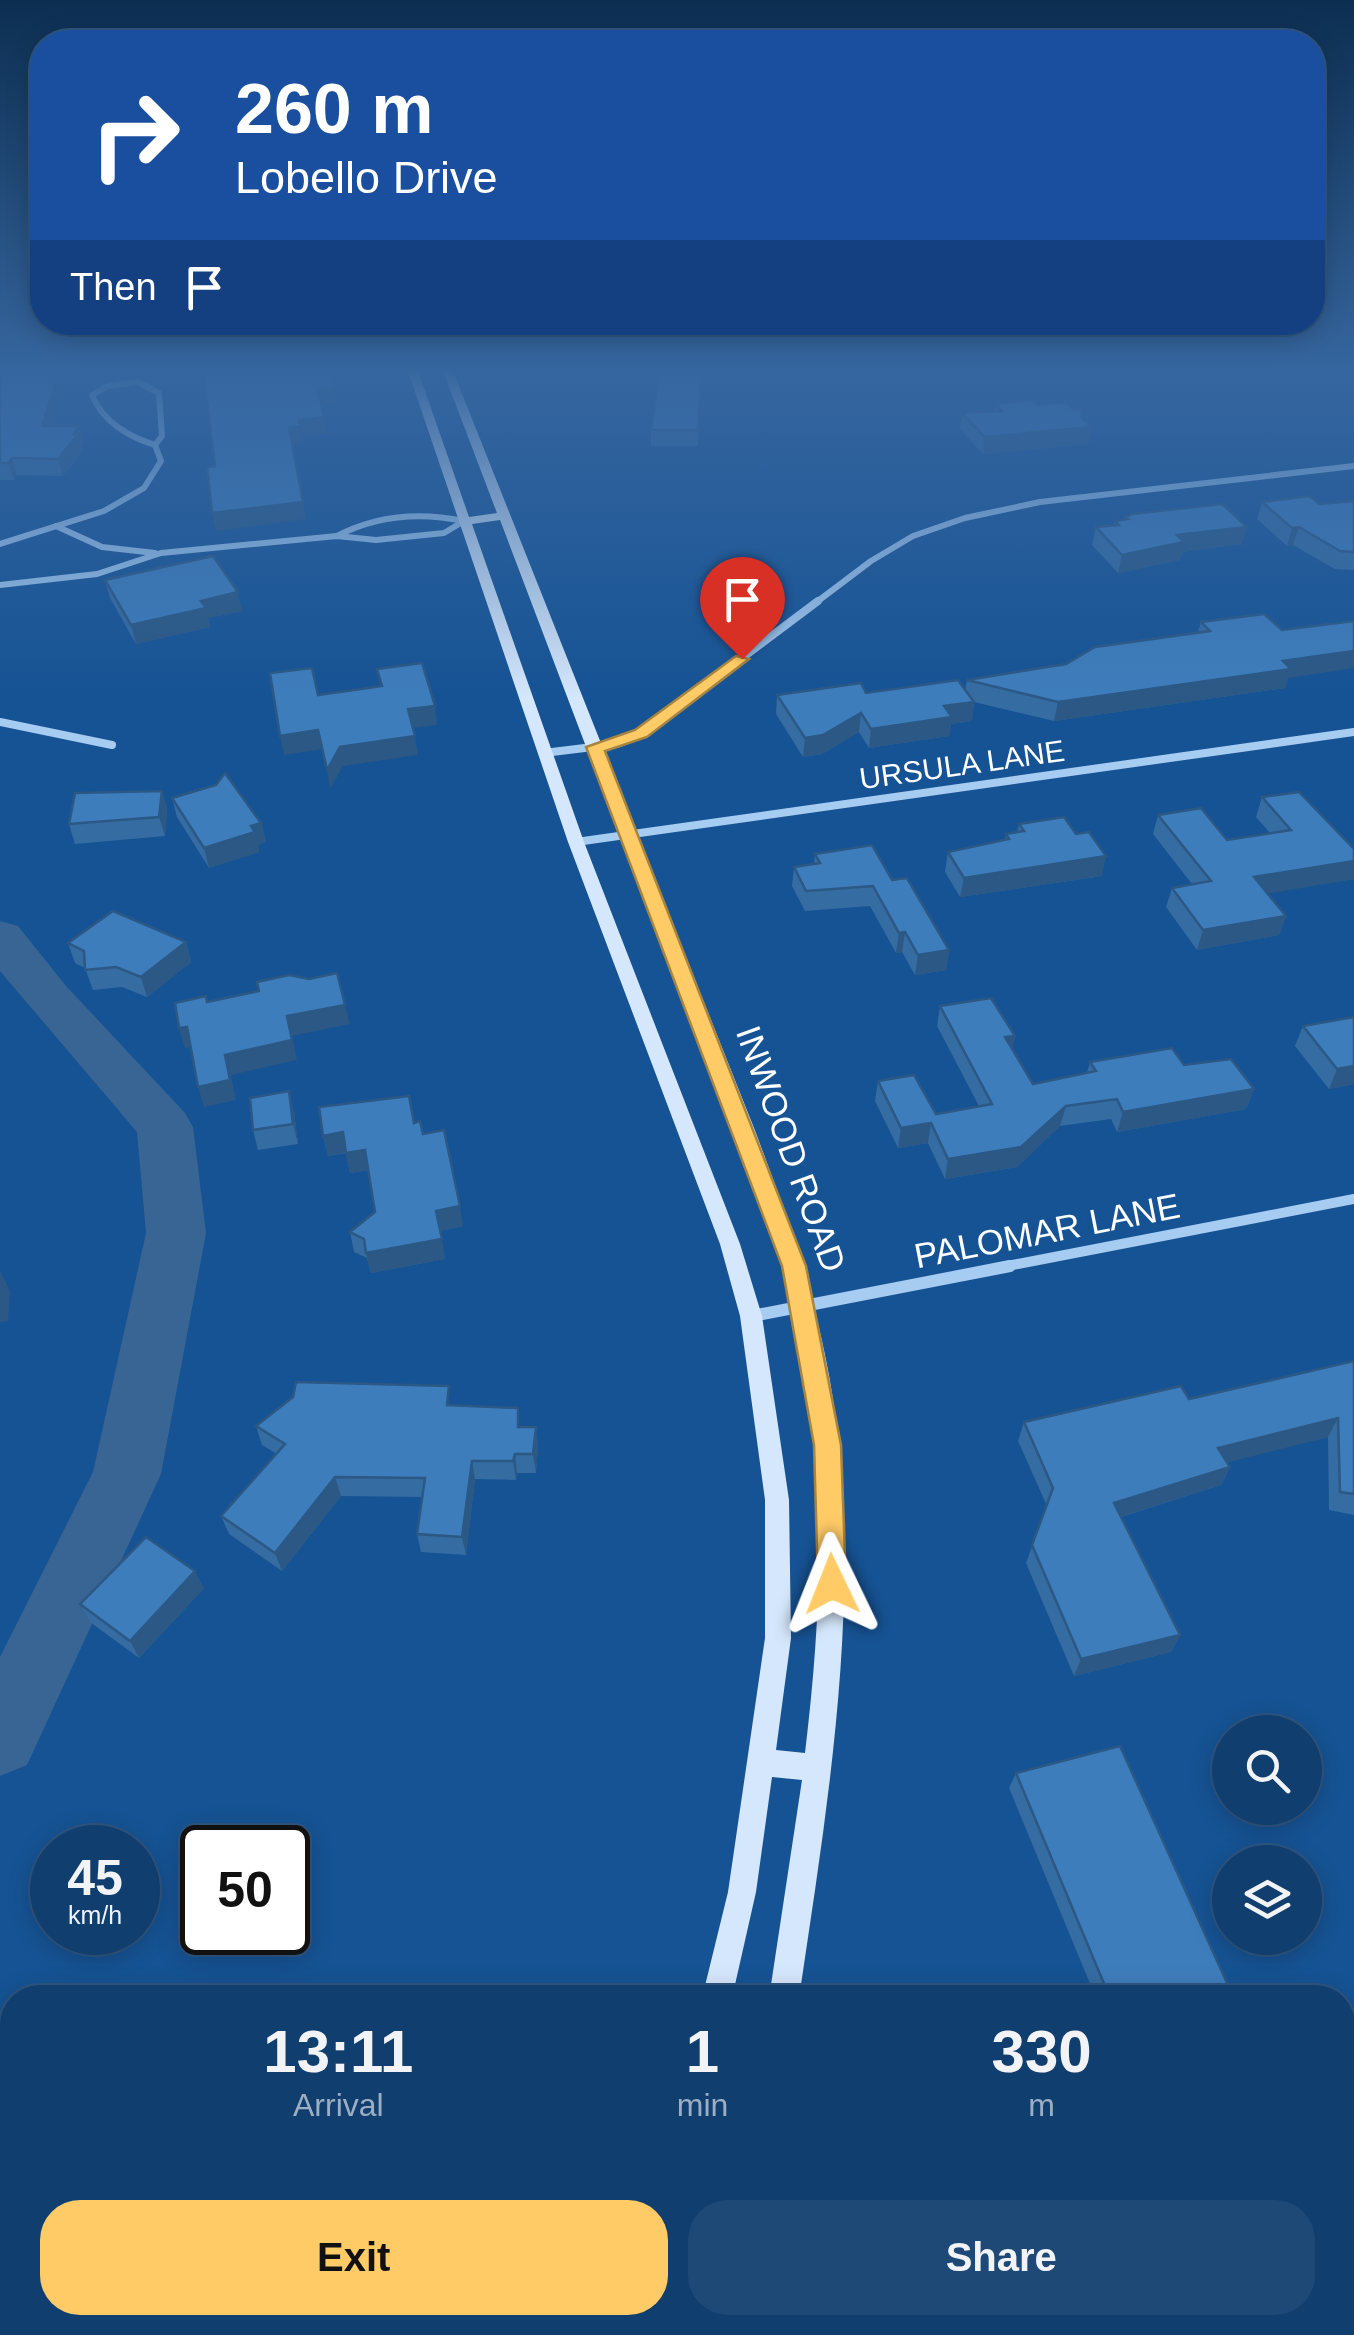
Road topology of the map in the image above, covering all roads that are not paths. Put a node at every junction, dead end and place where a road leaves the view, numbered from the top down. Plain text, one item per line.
1 (149, 480) edge
2 (450, 480) edge
3 (490, 480) edge
4 (1232, 480) edge
5 (504, 516) junction
6 (464, 520) junction
7 (56, 526) junction
8 (336, 536) junction
9 (0, 544) edge
10 (161, 554) junction
11 (0, 584) edge
12 (0, 722) edge
13 (1354, 732) edge
14 (112, 745) dead end
15 (595, 747) junction
16 (544, 753) junction
17 (628, 836) junction
18 (576, 842) junction
19 (1354, 1199) edge
20 (804, 1306) junction
21 (751, 1316) junction
22 (761, 1762) junction
23 (819, 1768) junction
24 (720, 1985) edge
25 (786, 1985) edge

1 - 7 street
2 - 6 main road
3 - 5 main road, INWOOD ROAD
4 - 15 street
5 - 6 main road
5 - 15 main road, INWOOD ROAD
6 - 8 street
6 - 8 street
6 - 16 main road
7 - 9 street
7 - 10 street
8 - 10 street
10 - 11 street
12 - 14 street
13 - 17 street, URSULA LANE
15 - 16 street
15 - 17 main road, INWOOD ROAD
16 - 18 main road
17 - 18 street, URSULA LANE
17 - 20 main road, INWOOD ROAD
18 - 21 main road
19 - 20 street, PALOMAR LANE
20 - 21 street, PALOMAR LANE
20 - 23 main road, INWOOD ROAD
21 - 22 main road
22 - 23 main road
22 - 24 main road
23 - 25 main road, INWOOD ROAD

